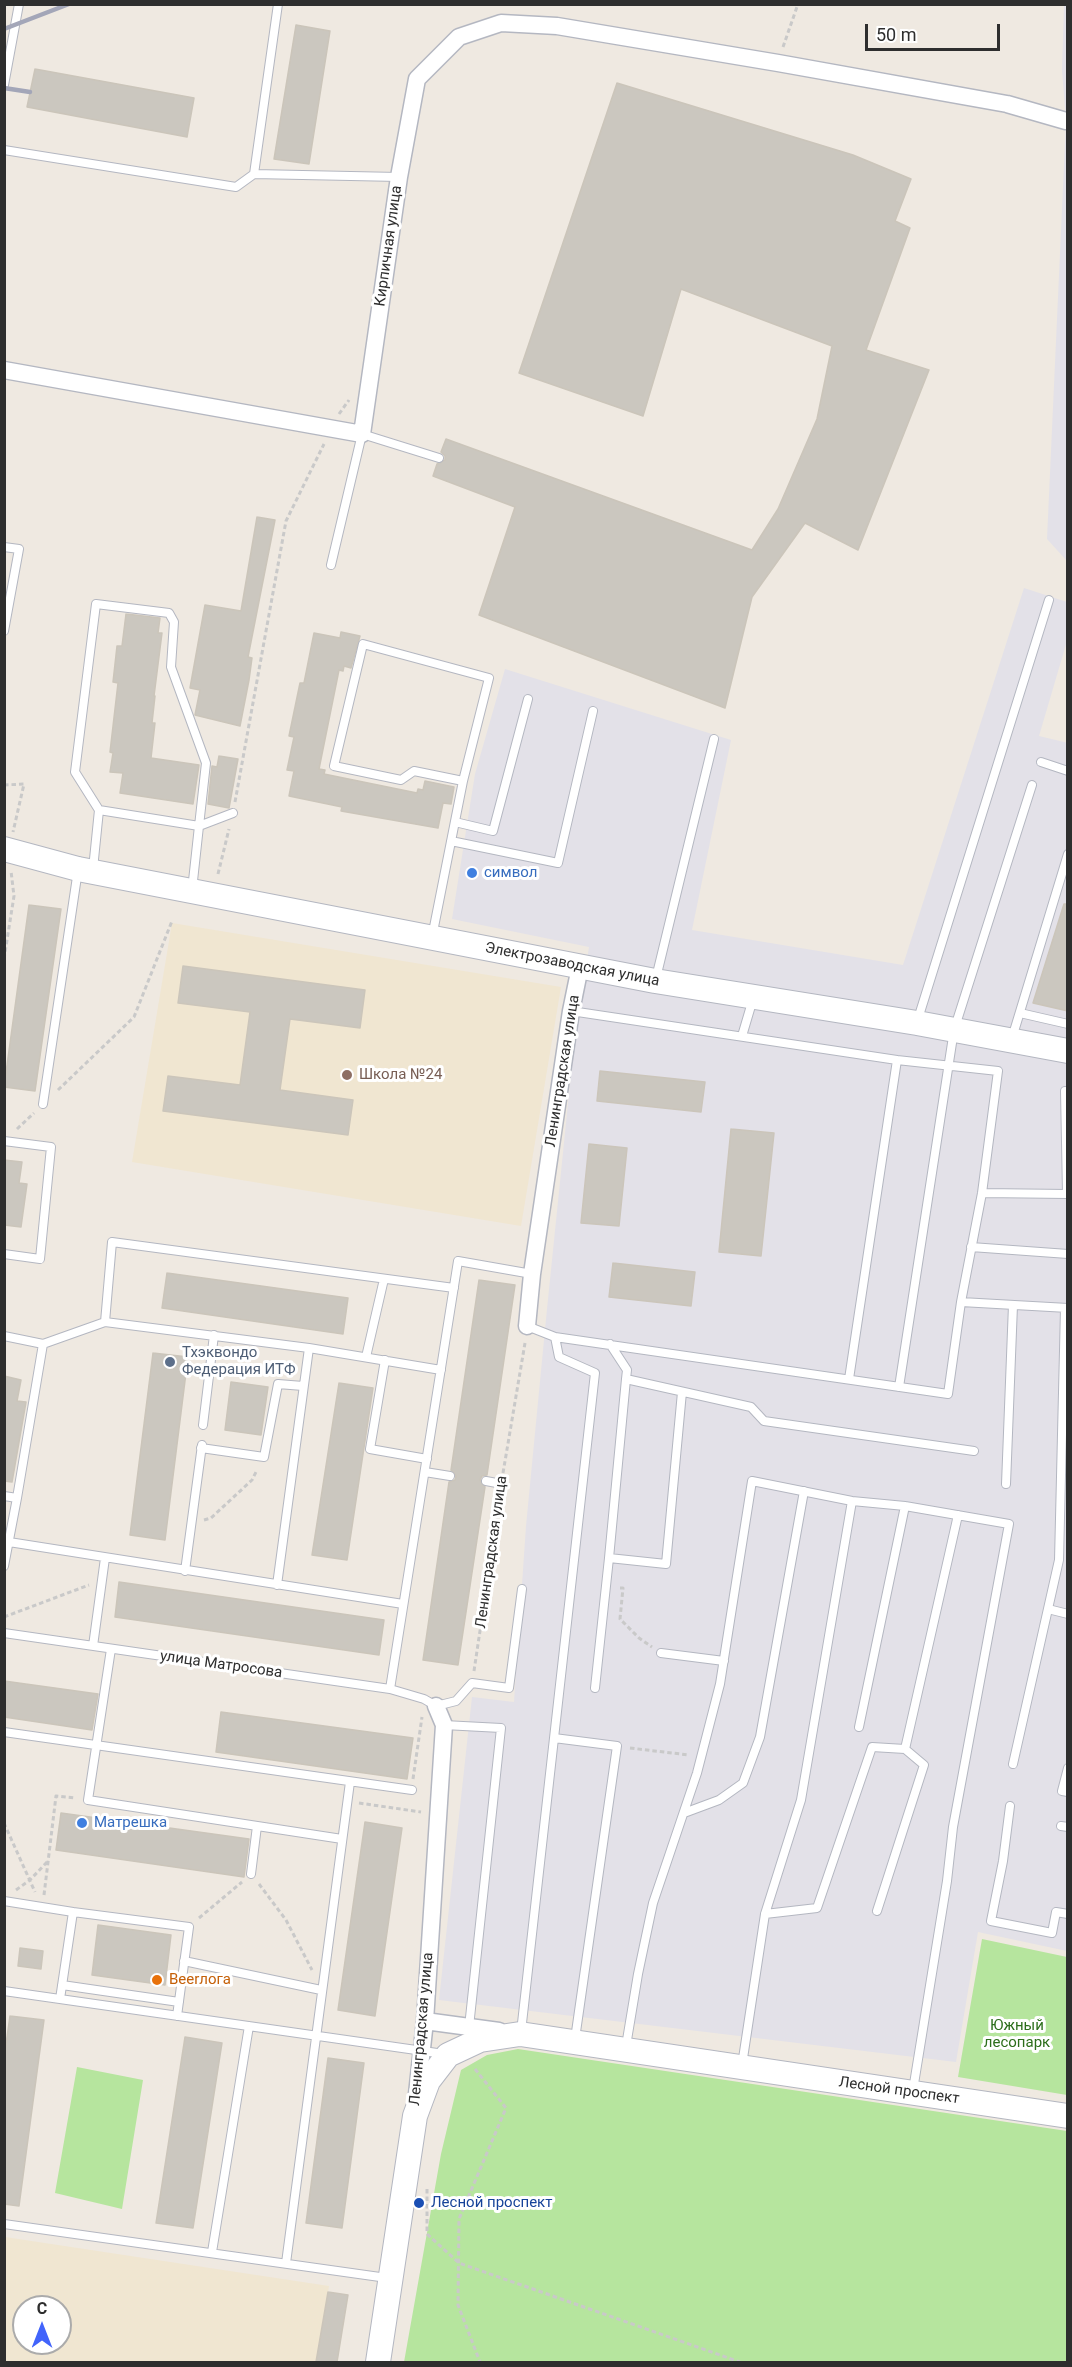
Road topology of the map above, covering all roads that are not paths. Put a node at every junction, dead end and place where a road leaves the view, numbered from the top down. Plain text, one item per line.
1 (19, 4) edge
2 (278, 4) edge
3 (4, 85) edge
4 (1066, 121) edge
5 (4, 150) edge
6 (254, 174) junction
7 (399, 177) junction
8 (4, 370) edge
9 (362, 434) junction
10 (439, 458) dead end
11 (4, 547) edge
12 (331, 565) dead end
13 (1049, 600) dead end
14 (4, 631) edge
15 (528, 699) dead end
16 (593, 711) dead end
17 (714, 739) dead end
18 (1041, 762) dead end
19 (1068, 771) edge
20 (463, 781) junction
21 (1032, 785) dead end
22 (99, 810) junction
23 (233, 813) road end
24 (455, 822) junction
25 (199, 825) junction
26 (451, 841) junction
27 (4, 849) edge
28 (1068, 854) edge
29 (4, 864) edge
30 (85, 871) junction
31 (191, 891) junction
32 (431, 938) junction
33 (580, 967) junction
34 (655, 981) junction
35 (754, 997) junction
36 (572, 1011) junction
37 (1020, 1013) junction
38 (917, 1023) junction
39 (1068, 1024) edge
40 (954, 1030) junction
41 (742, 1036) junction
42 (1012, 1040) junction
43 (1068, 1051) edge
44 (897, 1060) junction
45 (948, 1066) junction
46 (1065, 1091) dead end
47 (43, 1104) road end
48 (4, 1141) edge
49 (982, 1193) junction
50 (1067, 1194) edge
51 (971, 1247) junction
52 (4, 1254) edge
53 (1068, 1254) edge
54 (532, 1274) junction
55 (384, 1279) junction
56 (454, 1288) junction
57 (962, 1302) junction
58 (1013, 1305) junction
59 (1066, 1308) edge
60 (105, 1322) junction
61 (527, 1326) joint
62 (214, 1335) junction
63 (4, 1336) edge
64 (555, 1337) junction
65 (43, 1344) junction
66 (610, 1344) junction
67 (309, 1348) junction
68 (366, 1357) junction
69 (385, 1360) junction
70 (441, 1370) junction
71 (626, 1379) junction
72 (849, 1379) junction
73 (303, 1386) junction
74 (899, 1387) junction
75 (682, 1392) junction
76 (204, 1425) dead end
77 (974, 1451) dead end
78 (427, 1459) junction
79 (425, 1472) junction
80 (450, 1476) dead end
81 (486, 1481) dead end
82 (502, 1484) road end
83 (1006, 1484) dead end
84 (804, 1491) junction
85 (4, 1496) edge
86 (17, 1498) junction
87 (852, 1501) junction
88 (905, 1506) junction
89 (958, 1515) junction
90 (9, 1542) junction
91 (105, 1558) junction
92 (609, 1558) junction
93 (1064, 1561) edge
94 (4, 1566) edge
95 (185, 1571) junction
96 (277, 1585) junction
97 (522, 1588) dead end
98 (403, 1604) junction
99 (1048, 1609) junction
100 (1068, 1614) edge
101 (4, 1633) edge
102 (93, 1646) junction
103 (111, 1649) junction
104 (661, 1653) road end
105 (724, 1661) junction
106 (595, 1688) dead end
107 (390, 1689) junction
108 (430, 1702) junction
109 (444, 1725) junction
110 (859, 1727) dead end
111 (4, 1731) edge
112 (554, 1738) junction
113 (97, 1746) junction
114 (905, 1749) junction
115 (1013, 1764) dead end
116 (1068, 1768) edge
117 (350, 1782) junction
118 (412, 1790) road end
119 (1068, 1792) edge
120 (1010, 1806) dead end
121 (684, 1813) junction
122 (257, 1826) junction
123 (342, 1839) junction
124 (251, 1874) road end
125 (4, 1901) edge
126 (877, 1911) dead end
127 (73, 1912) junction
128 (765, 1914) junction
129 (1068, 1914) edge
130 (184, 1961) junction
131 (62, 1985) junction
132 (321, 1990) junction
133 (4, 1992) edge
134 (60, 1999) junction
135 (179, 2002) junction
136 (177, 2016) junction
137 (425, 2022) junction
138 (249, 2026) junction
139 (469, 2027) junction
140 (520, 2034) junction
141 (316, 2037) junction
142 (574, 2042) junction
143 (625, 2050) junction
144 (421, 2051) junction
145 (448, 2055) junction
146 (741, 2068) junction
147 (912, 2093) junction
148 (415, 2116) junction
149 (1068, 2116) edge
150 (4, 2224) edge
151 (212, 2252) junction
152 (286, 2264) junction
153 (391, 2279) junction
154 (378, 2362) edge

1 - 3 lane
2 - 6 lane
4 - 7 street, Кирпичная улица
5 - 6 lane
6 - 7 lane
7 - 9 street, Кирпичная улица
8 - 9 street
9 - 10 lane
9 - 12 lane
11 - 14 lane
13 - 38 lane
15 - 24 lane
16 - 26 lane
17 - 34 lane
18 - 19 lane
20 - 20 lane
20 - 24 lane
21 - 40 lane
22 - 25 lane
22 - 25 lane
22 - 30 lane
23 - 25 lane
24 - 26 lane
25 - 31 lane
26 - 32 lane
27 - 30 street, Электрозаводская улица
28 - 37 lane
29 - 30 street, Электрозаводская улица
30 - 31 street, Электрозаводская улица
30 - 47 lane
31 - 32 street, Электрозаводская улица
32 - 33 street, Электрозаводская улица
33 - 34 street, Электрозаводская улица
33 - 36 street, Ленинградская улица
34 - 35 street, Электрозаводская улица
35 - 38 street, Электрозаводская улица
35 - 41 lane
36 - 41 lane
36 - 54 street, Ленинградская улица
37 - 39 lane
37 - 42 lane
38 - 40 street, Электрозаводская улица
40 - 42 street, Электрозаводская улица
40 - 45 lane
41 - 44 lane
42 - 43 street, Электрозаводская улица
44 - 45 lane
44 - 72 lane
45 - 49 lane
45 - 74 lane
46 - 50 lane
48 - 52 lane
49 - 50 lane
49 - 51 lane
51 - 53 lane
51 - 57 lane
54 - 56 lane
54 - 61 street, Ленинградская улица
55 - 56 lane
55 - 60 lane
55 - 68 lane
56 - 70 lane
57 - 58 lane
57 - 74 lane
58 - 59 lane
58 - 83 lane
59 - 93 lane
60 - 62 lane
60 - 65 lane
61 - 64 lane
62 - 67 lane
62 - 76 lane
63 - 65 lane
64 - 66 lane
64 - 112 lane
65 - 86 lane
66 - 71 lane
66 - 72 lane
67 - 68 lane
67 - 73 lane
68 - 69 lane
69 - 70 lane
69 - 78 lane
70 - 78 lane
71 - 75 lane
71 - 92 lane
72 - 74 lane
73 - 95 lane
73 - 96 lane
75 - 77 lane
75 - 92 lane
78 - 79 lane
79 - 80 lane
79 - 98 lane
81 - 82 lane
84 - 87 lane
84 - 105 lane
84 - 121 lane
85 - 86 lane
86 - 90 lane
87 - 88 lane
87 - 128 lane
88 - 89 lane
88 - 110 lane
89 - 114 lane
89 - 147 lane
90 - 91 lane
90 - 94 lane
91 - 95 lane
91 - 102 lane
92 - 106 lane
93 - 99 lane
95 - 96 lane
96 - 98 lane
97 - 108 lane
98 - 107 lane
99 - 100 lane
99 - 115 lane
101 - 102 lane, улица Матросова
102 - 103 lane, улица Матросова
103 - 107 lane, улица Матросова
103 - 113 lane
104 - 105 lane
105 - 121 lane
107 - 108 lane, улица Матросова
108 - 109 street, Ленинградская улица
109 - 137 street, Ленинградская улица
109 - 139 lane
111 - 113 lane
112 - 140 lane
112 - 142 lane
113 - 117 lane
113 - 122 lane
114 - 126 lane
114 - 128 lane
116 - 119 lane
117 - 118 lane
117 - 123 lane
120 - 129 lane
121 - 143 lane
122 - 123 lane
122 - 124 lane
123 - 132 lane
125 - 127 lane
127 - 130 lane
127 - 131 lane
128 - 146 lane
130 - 132 lane
130 - 135 lane
131 - 134 lane
131 - 135 lane
132 - 141 lane
133 - 134 lane
134 - 136 lane
135 - 136 lane
136 - 138 lane
137 - 139 street
137 - 144 street, Ленинградская улица
138 - 141 lane
138 - 151 lane
139 - 140 street
140 - 142 street, Лесной проспект
140 - 145 street, Лесной проспект
141 - 144 lane
141 - 152 lane
142 - 143 street, Лесной проспект
143 - 146 street, Лесной проспект
144 - 145 lane
144 - 148 street, Ленинградская улица
145 - 148 street, Ленинградская улица
146 - 147 street, Лесной проспект
147 - 149 street, Лесной проспект
148 - 153 street, Ленинградская улица
150 - 151 lane
151 - 152 lane
152 - 153 lane
153 - 154 street, Ленинградская улица

